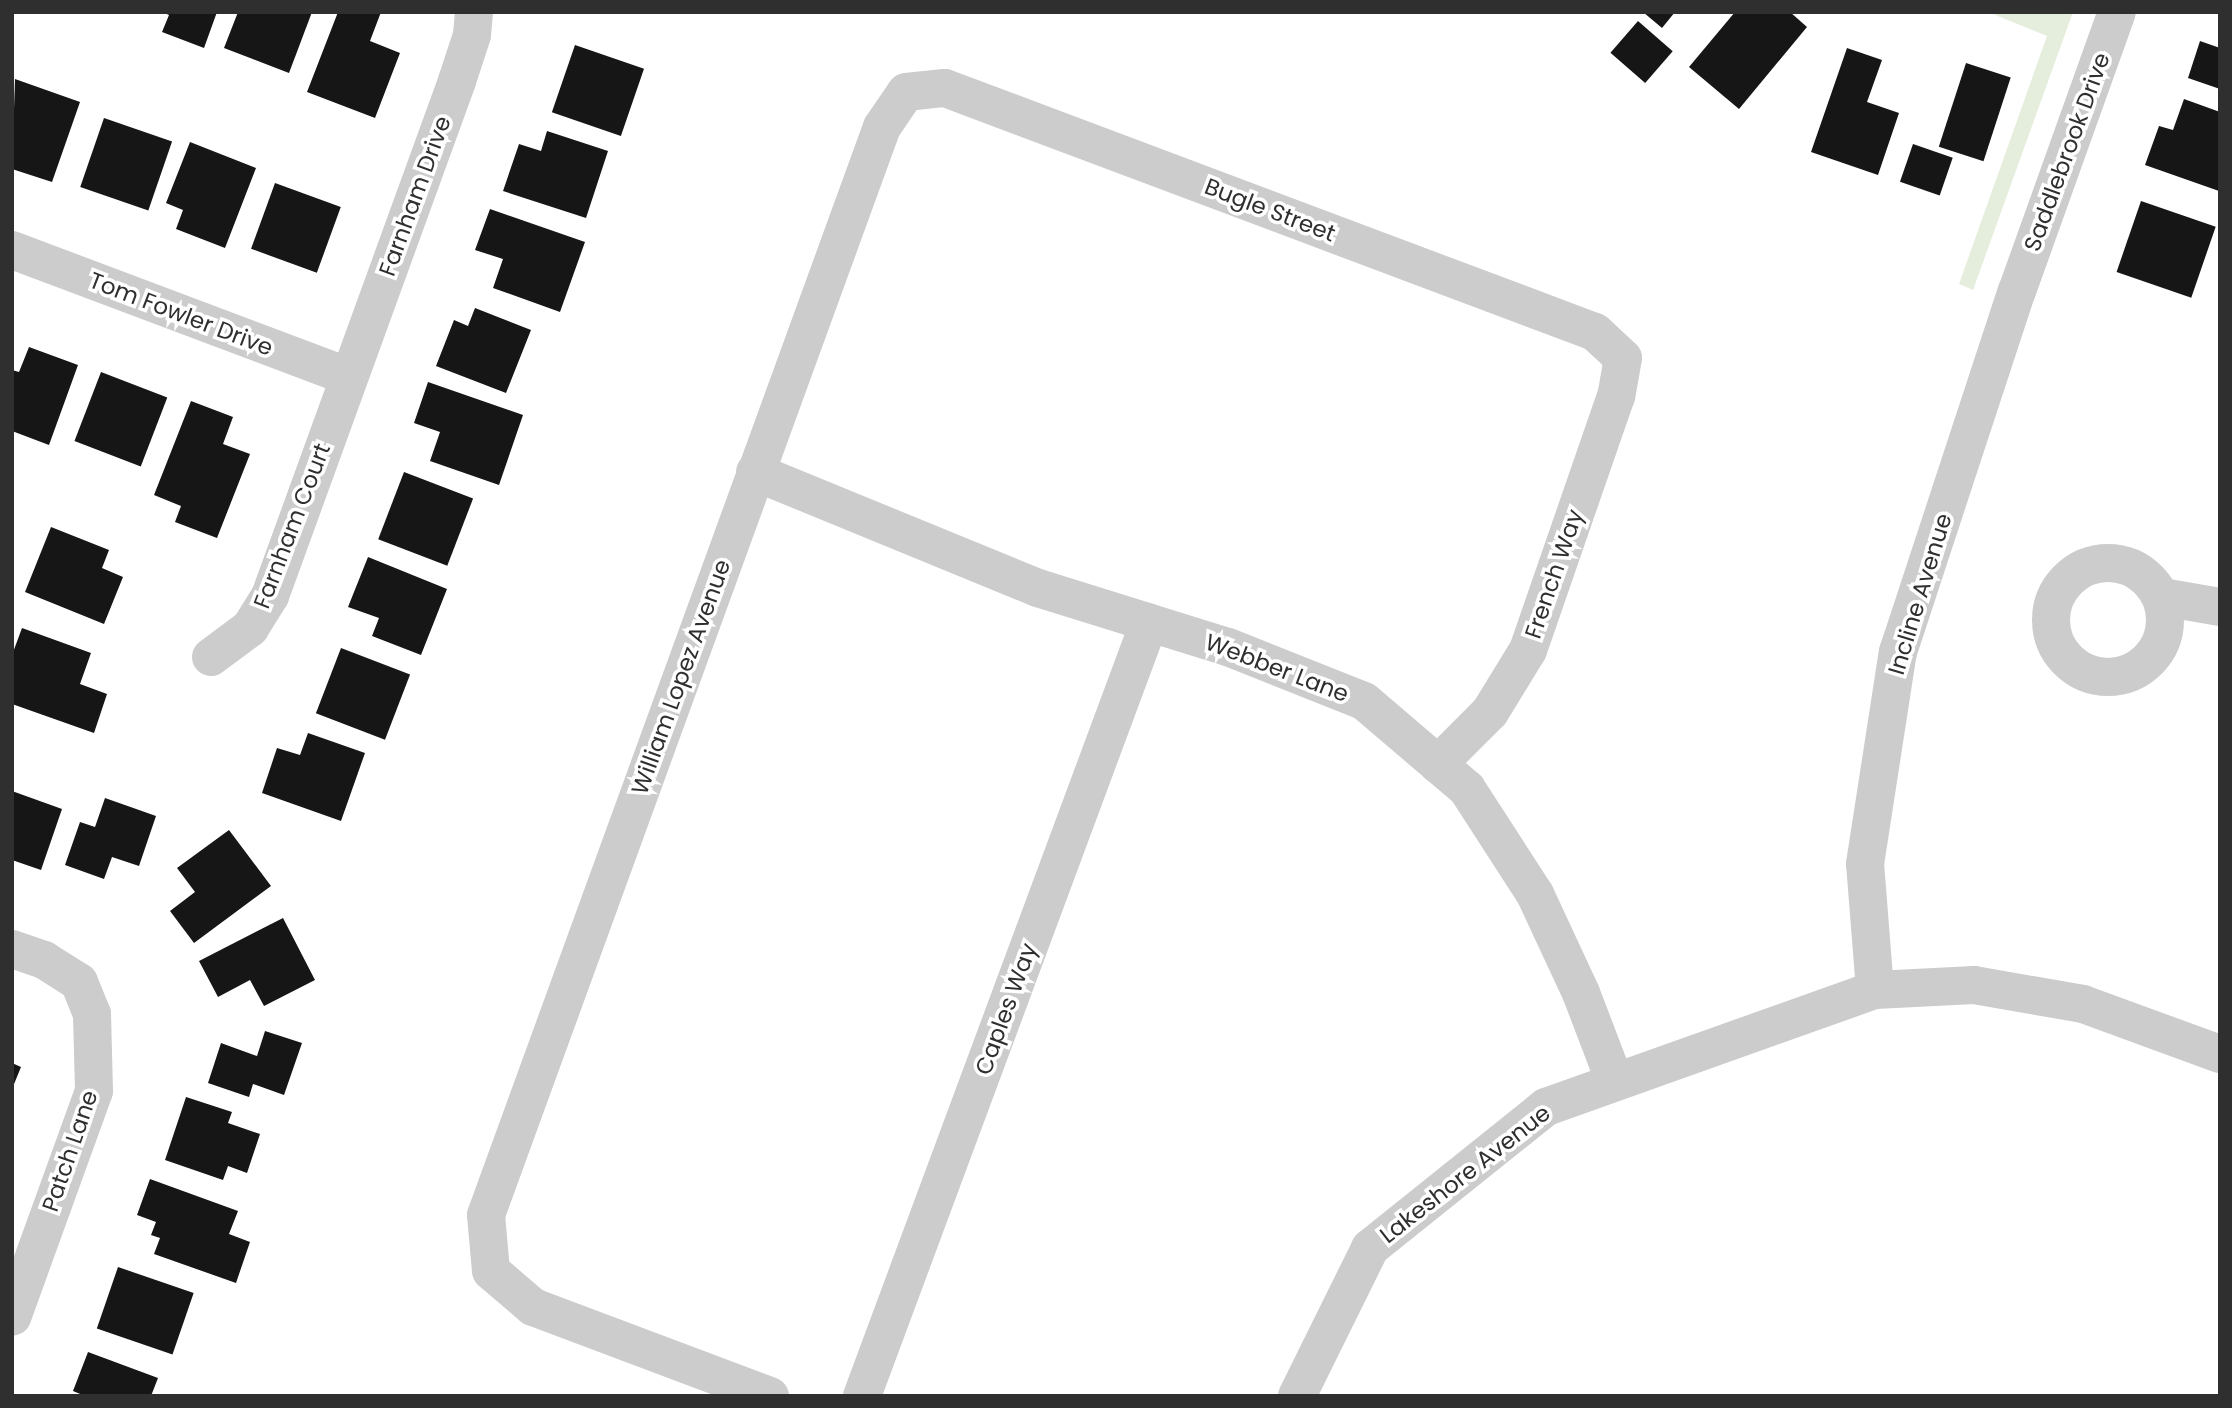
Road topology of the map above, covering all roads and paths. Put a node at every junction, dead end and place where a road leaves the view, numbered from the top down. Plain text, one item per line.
1 (474, 12) edge
2 (2117, 12) edge
3 (906, 92) joint
4 (12, 250) edge
5 (2017, 291) joint
6 (1623, 358) joint
7 (349, 377) junction
8 (755, 472) junction
9 (2162, 597) dead end
10 (2220, 607) edge
11 (1149, 623) junction
12 (211, 657) dead end
13 (1438, 764) junction
14 (12, 949) edge
15 (1875, 990) junction
16 (2220, 1054) edge
17 (1615, 1082) junction
18 (12, 1317) edge
19 (770, 1396) edge
20 (862, 1396) edge
21 (1297, 1396) edge

1 - 7 street, Farnham Drive
2 - 5 street, Saddlebrook Drive
3 - 6 street, Bugle Street
3 - 8 street, William Lopez Avenue
4 - 7 street, Tom Fowler Drive
5 - 15 street, Incline Avenue
6 - 13 street, French Way
7 - 12 street, Farnham Court
8 - 11 street, Webber Lane
8 - 19 street, William Lopez Avenue
9 - 10 street
11 - 13 street, Webber Lane
11 - 20 street, Caples Way
13 - 17 street, Webber Lane
14 - 18 street, Patch Lane
15 - 16 street, Lakeshore Avenue
15 - 17 street, Lakeshore Avenue
17 - 21 street, Lakeshore Avenue

